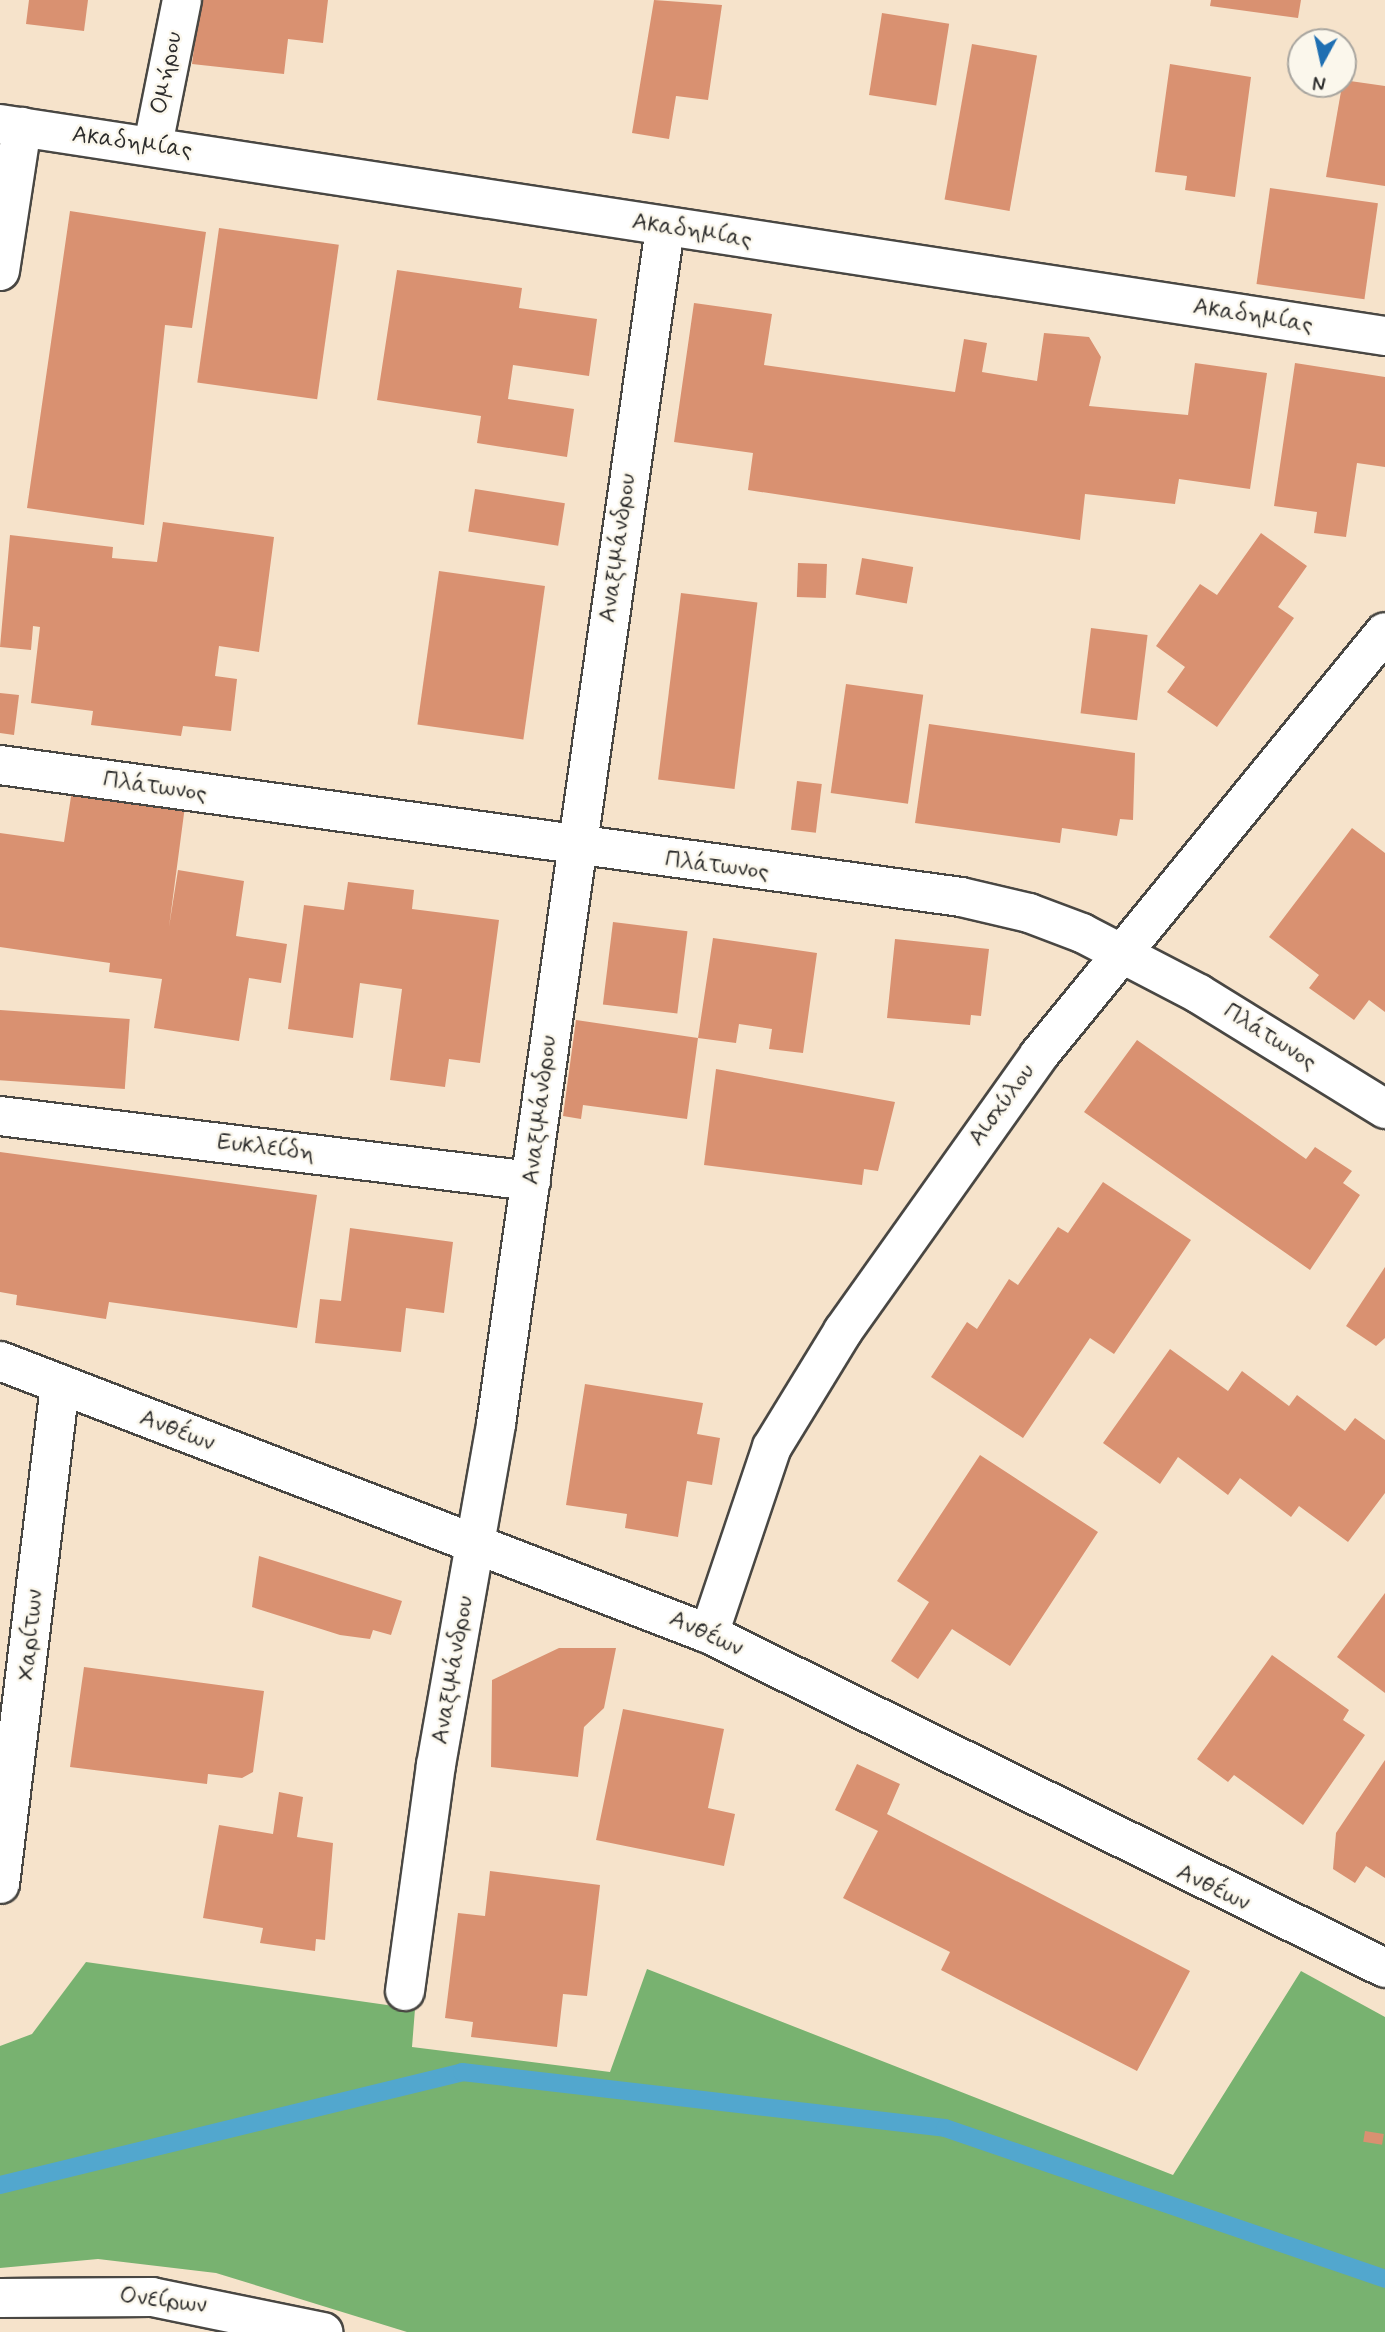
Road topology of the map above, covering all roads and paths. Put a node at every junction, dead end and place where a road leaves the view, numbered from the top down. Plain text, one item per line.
1 (182, 0) edge
2 (11, 125) edge
3 (153, 145) junction
4 (665, 227) junction
5 (0, 271) edge
6 (1385, 336) edge
7 (1385, 632) edge
8 (0, 765) edge
9 (574, 848) junction
10 (1123, 952) junction
11 (1385, 1109) edge
12 (0, 1116) edge
13 (531, 1181) junction
14 (0, 1362) edge
15 (60, 1385) junction
16 (476, 1540) junction
17 (709, 1633) junction
18 (6, 1801) edge
19 (0, 1884) edge
20 (1385, 1968) edge
21 (405, 1991) dead end
22 (0, 2298) edge
23 (248, 2322) edge
24 (323, 2332) edge

1 - 3 street, Ομήρου
2 - 3 street, Ακαδημίας
2 - 5 street
3 - 4 street, Ακαδημίας
4 - 6 street, Ακαδημίας
4 - 9 street, Αναξιμάνδρου
7 - 10 street, Αισχύλου
8 - 9 street, Πλάτωνος
9 - 10 street, Πλάτωνος
9 - 13 street, Αναξιμάνδρου
10 - 11 street, Πλάτωνος
10 - 17 street, Αισχύλου
12 - 13 street, Ευκλείδη
13 - 16 street, Αναξιμάνδρου
14 - 15 street, Ανθέων
15 - 16 street, Ανθέων
15 - 18 street, Χαρίτων
16 - 17 street, Ανθέων
16 - 21 street, Αναξιμάνδρου
17 - 20 street, Ανθέων
18 - 19 street, Χαρίτων
22 - 23 street, Ονείρων
23 - 24 street, Ονείρων

